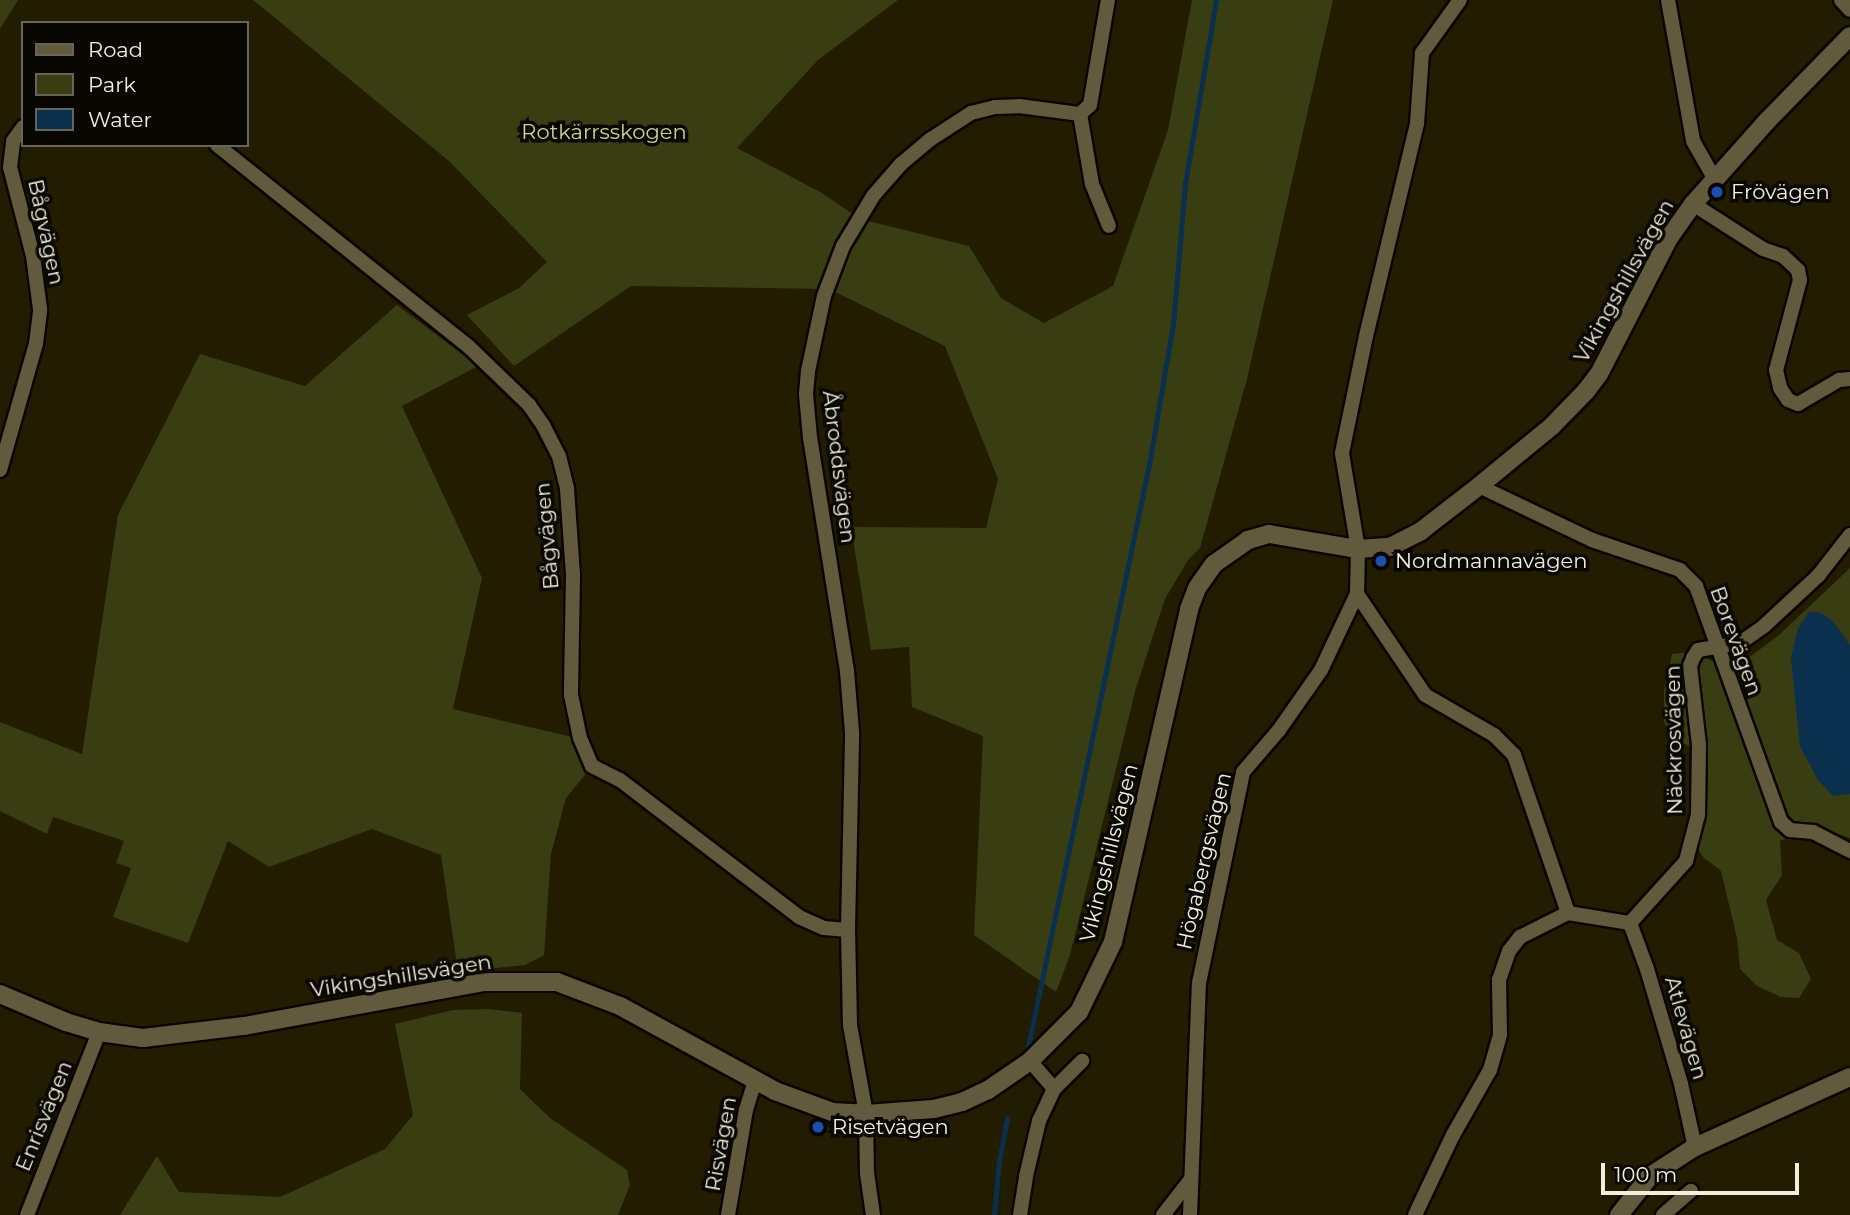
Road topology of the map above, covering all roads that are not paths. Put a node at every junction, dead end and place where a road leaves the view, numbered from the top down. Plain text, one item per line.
1 (1108, 0) edge
2 (1461, 0) edge
3 (1668, 0) edge
4 (1842, 0) edge
5 (1850, 10) edge
6 (1850, 36) edge
7 (1080, 114) junction
8 (21, 130) edge
9 (219, 147) edge
10 (1714, 178) junction
11 (1693, 204) junction
12 (1109, 226) dead end
13 (1850, 379) edge
14 (0, 470) edge
15 (1479, 486) junction
16 (1850, 535) edge
17 (1358, 549) junction
18 (1357, 594) junction
19 (1718, 645) junction
20 (1850, 850) edge
21 (1568, 913) junction
22 (1630, 923) junction
23 (848, 930) junction
24 (0, 995) edge
25 (99, 1032) junction
26 (1030, 1061) junction
27 (1082, 1061) dead end
28 (1850, 1077) edge
29 (755, 1081) junction
30 (1054, 1089) junction
31 (866, 1114) junction
32 (1695, 1147) junction
33 (1191, 1179) junction
34 (1691, 1191) dead end
35 (27, 1215) edge
36 (728, 1215) edge
37 (873, 1215) edge
38 (1020, 1215) edge
39 (1163, 1215) edge
40 (1190, 1215) edge
41 (1415, 1215) edge
42 (1619, 1215) edge
43 (1663, 1215) edge

1 - 7 street
2 - 17 street
3 - 10 street
4 - 5 street
6 - 10 street, Vikingshillsvägen
7 - 12 street
7 - 23 street, Åbroddsvägen
8 - 14 street, Bågvägen
9 - 23 street, Bågvägen
10 - 11 street, Vikingshillsvägen
11 - 13 street
11 - 15 street, Vikingshillsvägen
15 - 17 street, Vikingshillsvägen
15 - 19 street, Borevägen
16 - 19 street, Näckrosvägen
17 - 18 street, Högabergsvägen
17 - 26 street, Vikingshillsvägen
18 - 21 street
18 - 33 street, Högabergsvägen
19 - 20 street, Borevägen
19 - 22 street, Näckrosvägen
21 - 22 street
21 - 41 street
22 - 32 street, Atlevägen
23 - 31 street, Åbroddsvägen
24 - 25 street, Vikingshillsvägen
25 - 29 street, Vikingshillsvägen
25 - 35 street, Enrisvägen
26 - 30 street
26 - 31 street, Vikingshillsvägen
27 - 30 street
28 - 32 street
29 - 31 street, Vikingshillsvägen
29 - 36 street, Risvägen
30 - 38 street
31 - 37 street, Åbroddsvägen
32 - 42 street
33 - 39 street
33 - 40 street, Högabergsvägen
34 - 43 street

